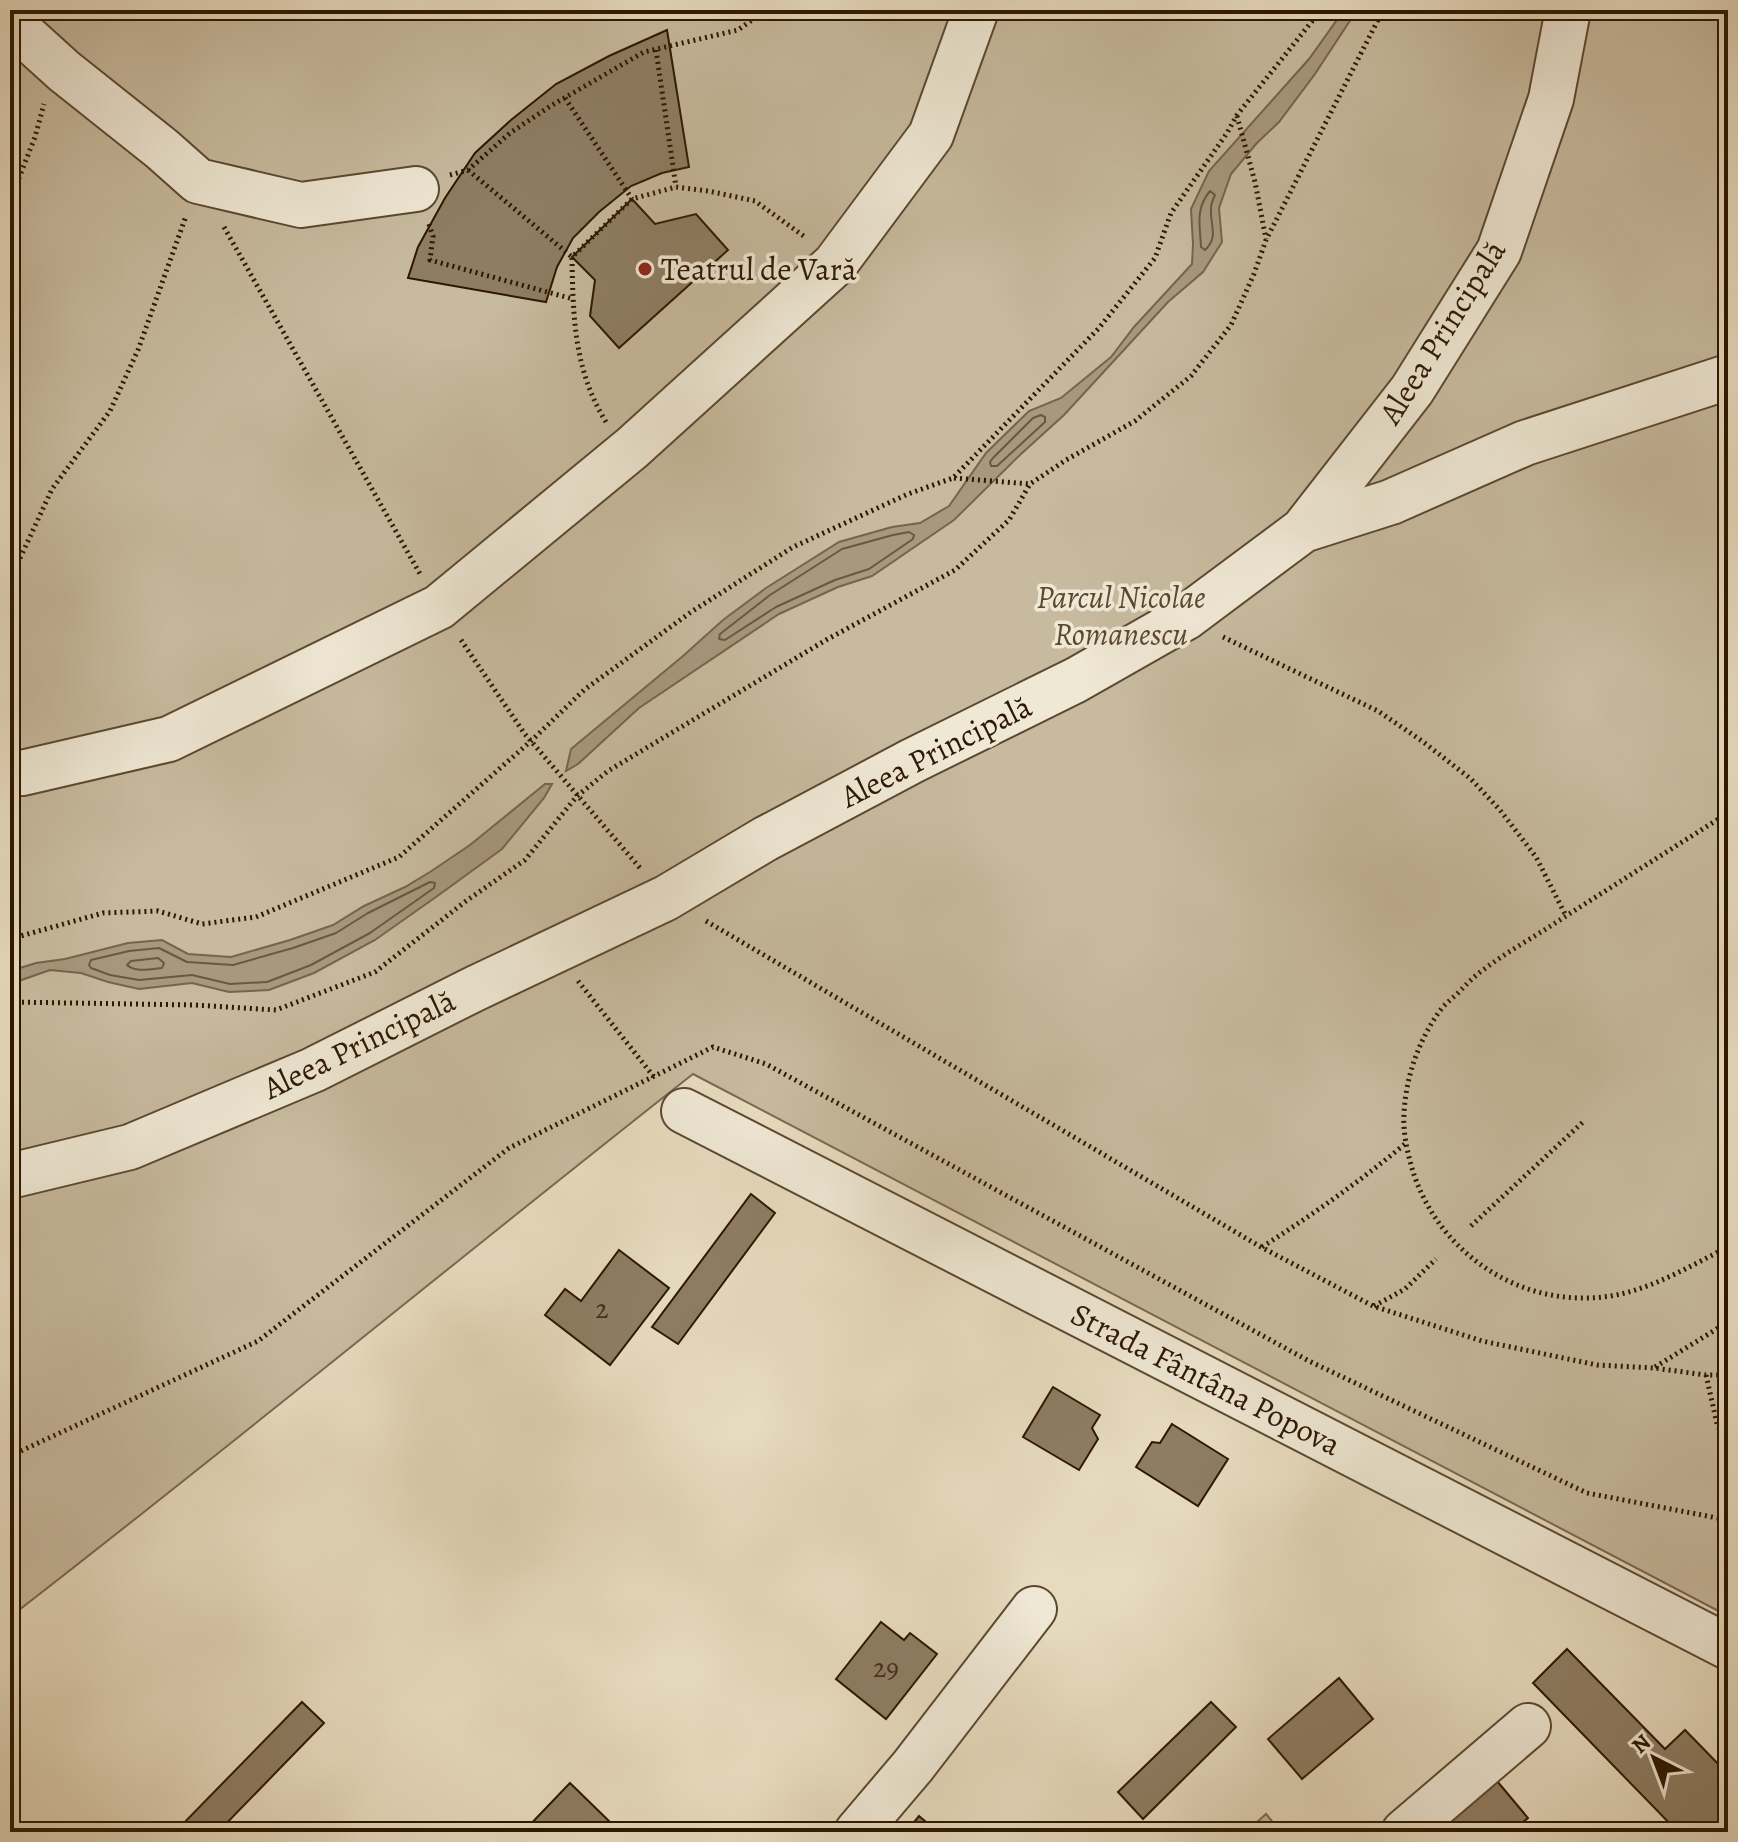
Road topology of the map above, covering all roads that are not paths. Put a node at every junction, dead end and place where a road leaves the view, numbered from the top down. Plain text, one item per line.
1 (976, 10) edge
2 (1568, 10) edge
3 (10, 22) edge
4 (416, 189) road end
5 (1728, 377) edge
6 (1303, 530) junction
7 (10, 772) edge
8 (684, 1111) road end
9 (10, 1176) edge
10 (1034, 1609) dead end
11 (1728, 1647) edge
12 (1528, 1726) dead end
13 (857, 1832) edge
14 (1404, 1832) edge

1 - 7 street
2 - 6 street, Aleea Principală
3 - 4 street
5 - 6 street
6 - 9 street, Aleea Principală
8 - 11 street, Strada Fântâna Popova
10 - 13 street
12 - 14 street

